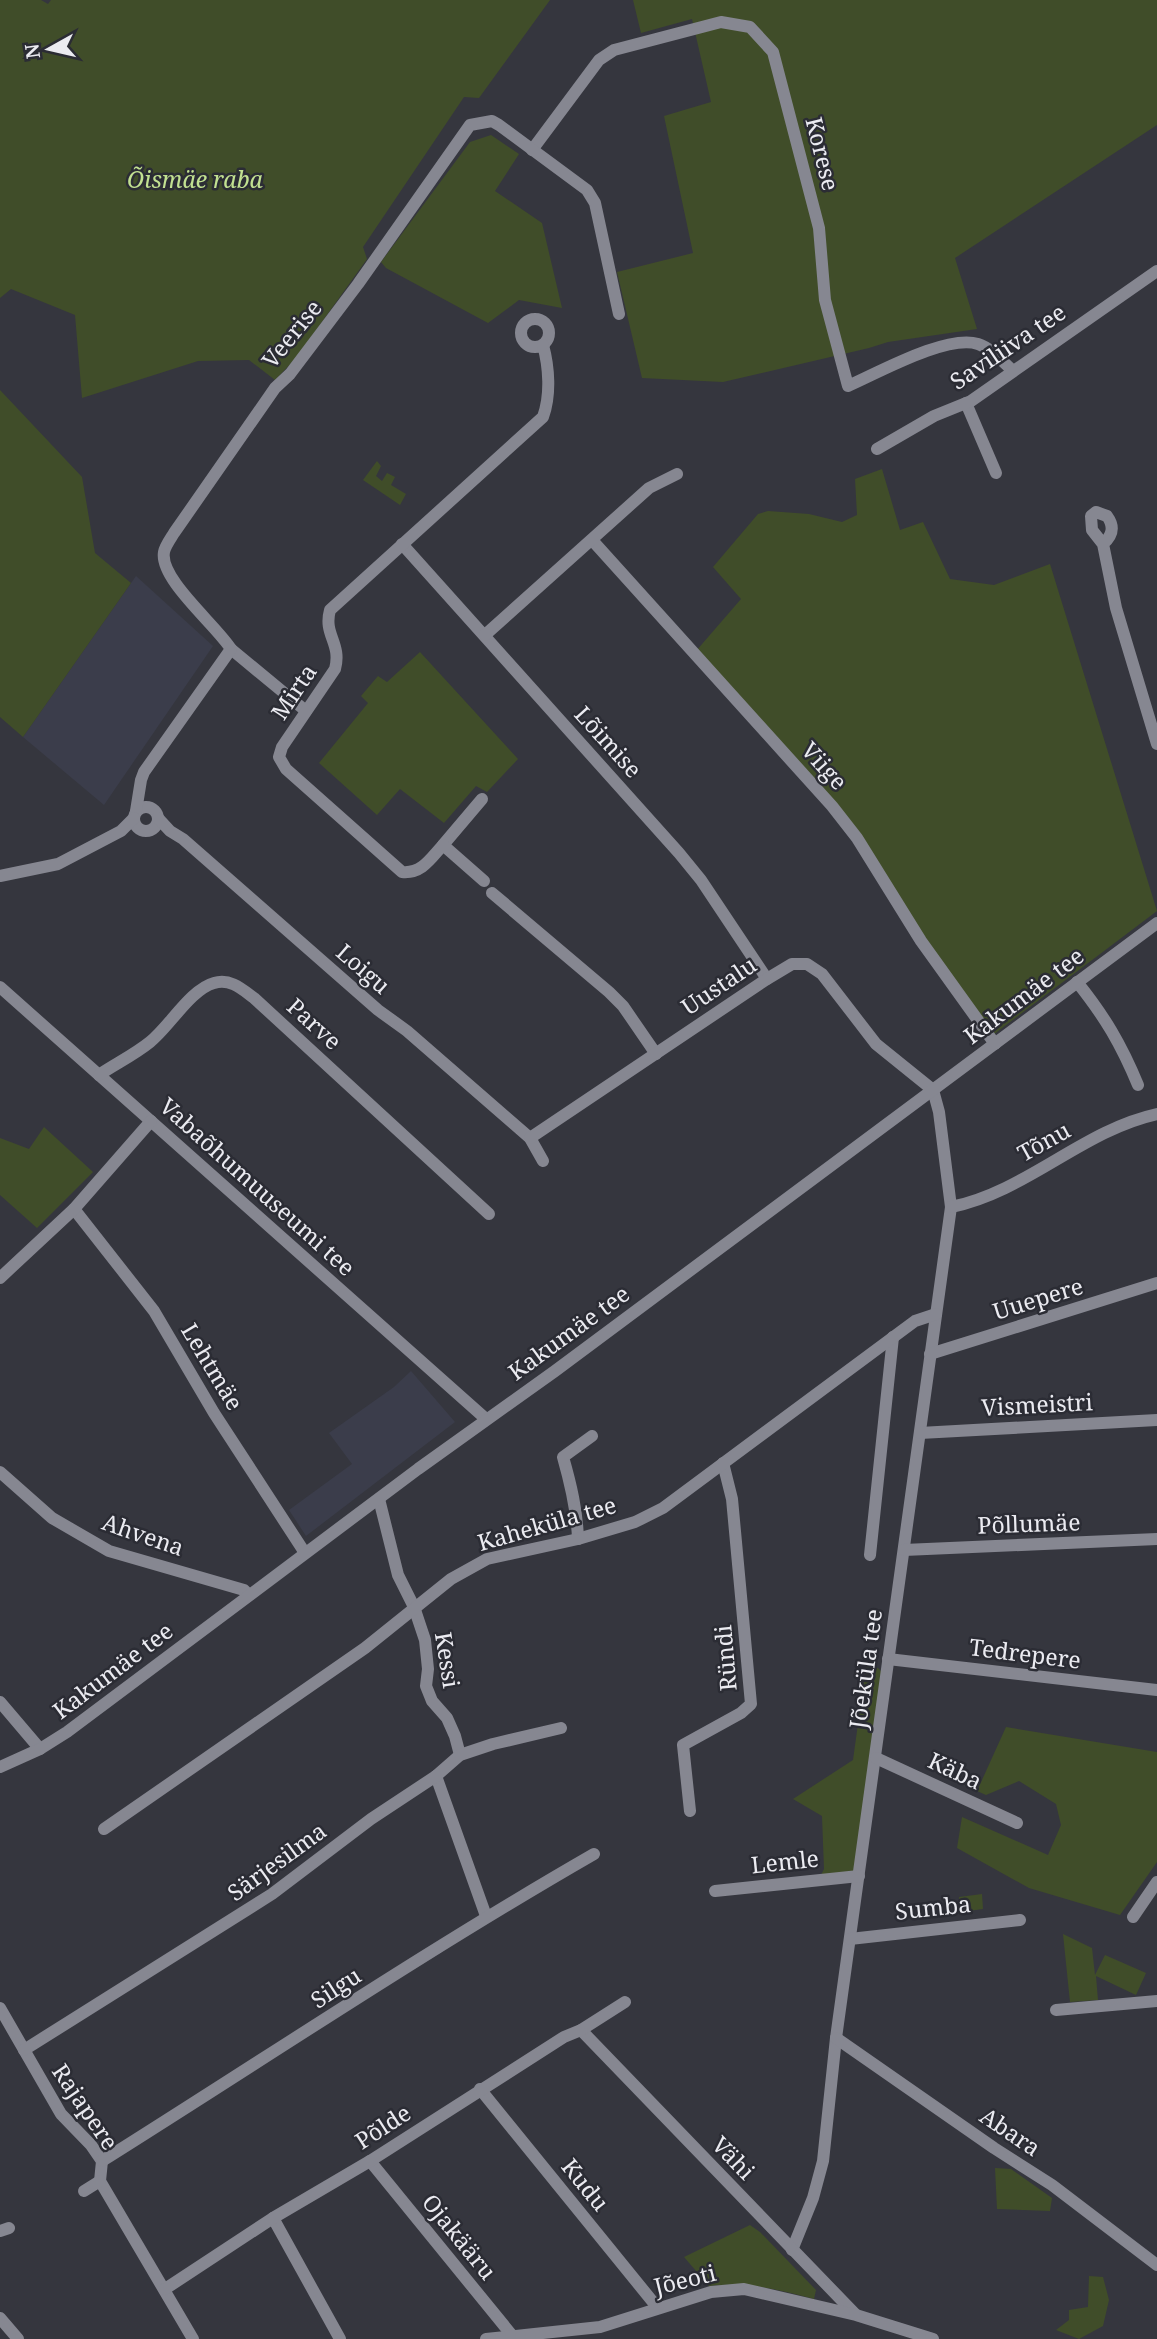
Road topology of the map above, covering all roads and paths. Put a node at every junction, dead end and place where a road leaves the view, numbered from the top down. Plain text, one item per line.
1 (532, 150) junction
2 (1157, 271) edge
3 (619, 314) dead end
4 (543, 345) dead end
5 (1013, 371) junction
6 (966, 403) junction
7 (877, 449) dead end
8 (677, 474) dead end
9 (996, 474) dead end
10 (592, 540) junction
11 (402, 544) junction
12 (1103, 544) junction
13 (485, 635) junction
14 (231, 649) junction
15 (306, 710) junction
16 (1157, 744) edge
17 (139, 792) junction
18 (482, 799) dead end
19 (135, 815) junction
20 (151, 821) junction
21 (121, 831) junction
22 (443, 845) junction
23 (0, 876) edge
24 (484, 881) dead end
25 (492, 893) dead end
26 (1157, 923) edge
27 (767, 979) junction
28 (1077, 982) junction
29 (0, 987) edge
30 (995, 1044) junction
31 (656, 1054) junction
32 (99, 1075) junction
33 (1138, 1085) dead end
34 (933, 1090) junction
35 (1157, 1114) edge
36 (151, 1121) junction
37 (530, 1138) junction
38 (543, 1161) dead end
39 (951, 1207) junction
40 (74, 1209) junction
41 (489, 1214) dead end
42 (0, 1278) edge
43 (1157, 1283) edge
44 (936, 1314) junction
45 (894, 1337) junction
46 (930, 1354) junction
47 (486, 1419) junction
48 (1157, 1420) edge
49 (920, 1433) junction
50 (592, 1436) dead end
51 (723, 1463) junction
52 (0, 1472) edge
53 (379, 1499) junction
54 (578, 1539) junction
55 (1157, 1539) edge
56 (904, 1550) junction
57 (305, 1553) junction
58 (870, 1555) dead end
59 (249, 1595) junction
60 (414, 1607) junction
61 (888, 1659) junction
62 (1157, 1690) edge
63 (0, 1702) edge
64 (561, 1728) dead end
65 (40, 1749) junction
66 (460, 1755) junction
67 (876, 1758) junction
68 (0, 1767) edge
69 (436, 1776) junction
70 (690, 1811) dead end
71 (1017, 1823) dead end
72 (104, 1829) dead end
73 (594, 1854) dead end
74 (859, 1876) junction
75 (1157, 1882) edge
76 (715, 1891) dead end
77 (486, 1916) junction
78 (1133, 1917) dead end
79 (1020, 1920) dead end
80 (850, 1939) junction
81 (1157, 2001) edge
82 (625, 2002) dead end
83 (0, 2008) edge
84 (1056, 2010) dead end
85 (581, 2030) junction
86 (836, 2038) junction
87 (23, 2050) junction
88 (480, 2090) junction
89 (102, 2161) junction
90 (370, 2161) junction
91 (100, 2180) junction
92 (83, 2192) dead end
93 (273, 2218) junction
94 (792, 2249) junction
95 (1157, 2265) edge
96 (165, 2289) junction
97 (657, 2307) junction
98 (856, 2315) junction
99 (0, 2318) edge
100 (514, 2337) edge
101 (18, 2339) edge
102 (193, 2339) edge
103 (340, 2339) edge
104 (486, 2339) edge
105 (933, 2339) edge

1 - 3 street, Veerise
1 - 5 street, Korese
1 - 14 street, Veerise
2 - 5 street, Saviliiva tee
4 - 11 street, Mirta
5 - 6 street, Saviliiva tee
6 - 7 street, Saviliiva tee
6 - 9 street
8 - 10 street
10 - 13 street
10 - 30 street, Viige
11 - 13 street, Lõimise
11 - 15 street, Mirta
12 - 12 street
12 - 16 street
13 - 27 street, Lõimise
14 - 15 street
14 - 17 street
15 - 22 street, Mirta
17 - 19 street
17 - 20 street
18 - 22 street, Mirta
19 - 20 street
19 - 20 street
19 - 21 street, Loigu
20 - 21 street, Loigu
20 - 37 street, Loigu
21 - 23 street, Loigu
22 - 24 street
25 - 31 street
26 - 28 street, Kakumäe tee
27 - 31 street, Uustalu
27 - 34 street, Uustalu
28 - 30 street, Kakumäe tee
28 - 33 street
29 - 32 street, Vabaõhumuuseumi tee
30 - 34 street, Kakumäe tee
31 - 37 street, Uustalu
32 - 36 street, Vabaõhumuuseumi tee
32 - 41 street, Parve
34 - 39 street, Jõeküla tee
34 - 47 street, Kakumäe tee
35 - 39 street, Tõnu
36 - 40 street
36 - 47 street, Vabaõhumuuseumi tee
37 - 38 street
39 - 44 street, Jõeküla tee
40 - 42 street
40 - 57 street, Lehtmäe
43 - 46 street, Uuepere
44 - 45 street, Kaheküla tee
44 - 46 street, Jõeküla tee
45 - 51 street, Kaheküla tee
45 - 58 street
46 - 49 street, Jõeküla tee
47 - 53 street, Kakumäe tee
48 - 49 street, Vismeistri
49 - 56 street, Jõeküla tee
50 - 54 street
51 - 54 street, Kaheküla tee
51 - 70 street, Ründi
52 - 59 street, Ahvena
53 - 57 street, Kakumäe tee
53 - 60 street, Kessi
54 - 60 street, Kaheküla tee
55 - 56 street, Põllumäe
56 - 61 street, Jõeküla tee
57 - 59 street, Kakumäe tee
59 - 65 street, Kakumäe tee
60 - 66 street, Kessi
60 - 72 street, Kaheküla tee
61 - 62 street, Tedrepere
61 - 67 street, Jõeküla tee
63 - 65 street
64 - 66 street, Särjesilma
65 - 68 street, Kakumäe tee
66 - 69 street, Särjesilma
67 - 71 street, Käba
67 - 74 street, Jõeküla tee
69 - 77 street
69 - 87 street, Särjesilma
73 - 77 street, Silgu
74 - 76 street, Lemle
74 - 80 street, Jõeküla tee
75 - 78 street
77 - 89 street, Silgu
79 - 80 street, Sumba
80 - 86 street, Jõeküla tee
81 - 84 street
82 - 85 street, Põlde
83 - 87 street, Rajapere
85 - 88 street, Põlde
85 - 94 street, Vähi
86 - 94 street, Jõeküla tee
86 - 95 street, Abara
87 - 89 street, Rajapere
88 - 90 street, Põlde
88 - 97 street, Kudu
89 - 91 street, Rajapere
90 - 93 street, Põlde
90 - 100 street, Ojakääru
91 - 92 street
91 - 96 street, Rajapere
93 - 96 street, Põlde
93 - 103 street
94 - 98 street, Vähi
96 - 102 street, Rajapere
97 - 98 street, Jõeoti
97 - 100 street, Jõeoti
98 - 105 street, Jõeoti
99 - 101 street
100 - 104 street, Jõeoti

